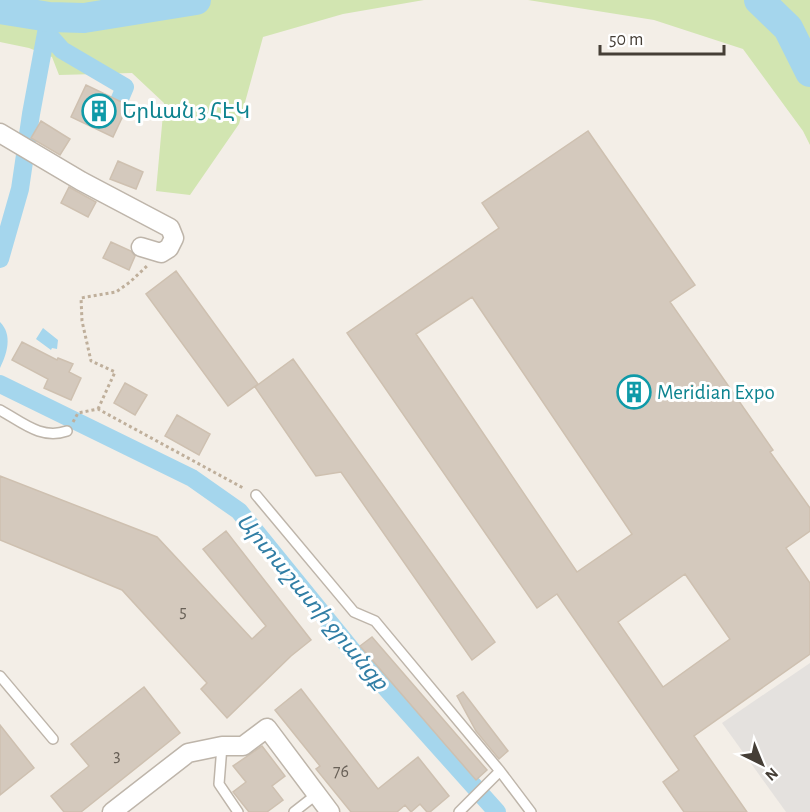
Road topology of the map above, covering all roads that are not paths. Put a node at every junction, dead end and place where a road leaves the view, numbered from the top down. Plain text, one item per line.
1 (7, 137) edge
2 (141, 247) dead end
3 (0, 410) edge
4 (67, 431) dead end
5 (256, 495) road end
6 (0, 675) edge
7 (53, 739) dead end
8 (222, 746) junction
9 (500, 771) junction
10 (317, 794) junction
11 (112, 812) edge
12 (238, 812) edge
13 (294, 812) edge
14 (330, 812) edge
15 (459, 812) edge
16 (531, 812) edge

1 - 2 street
3 - 4 lane
5 - 9 lane
6 - 7 lane
8 - 10 street
8 - 11 street
8 - 12 lane
9 - 15 lane
9 - 16 lane
10 - 13 lane
10 - 14 street

